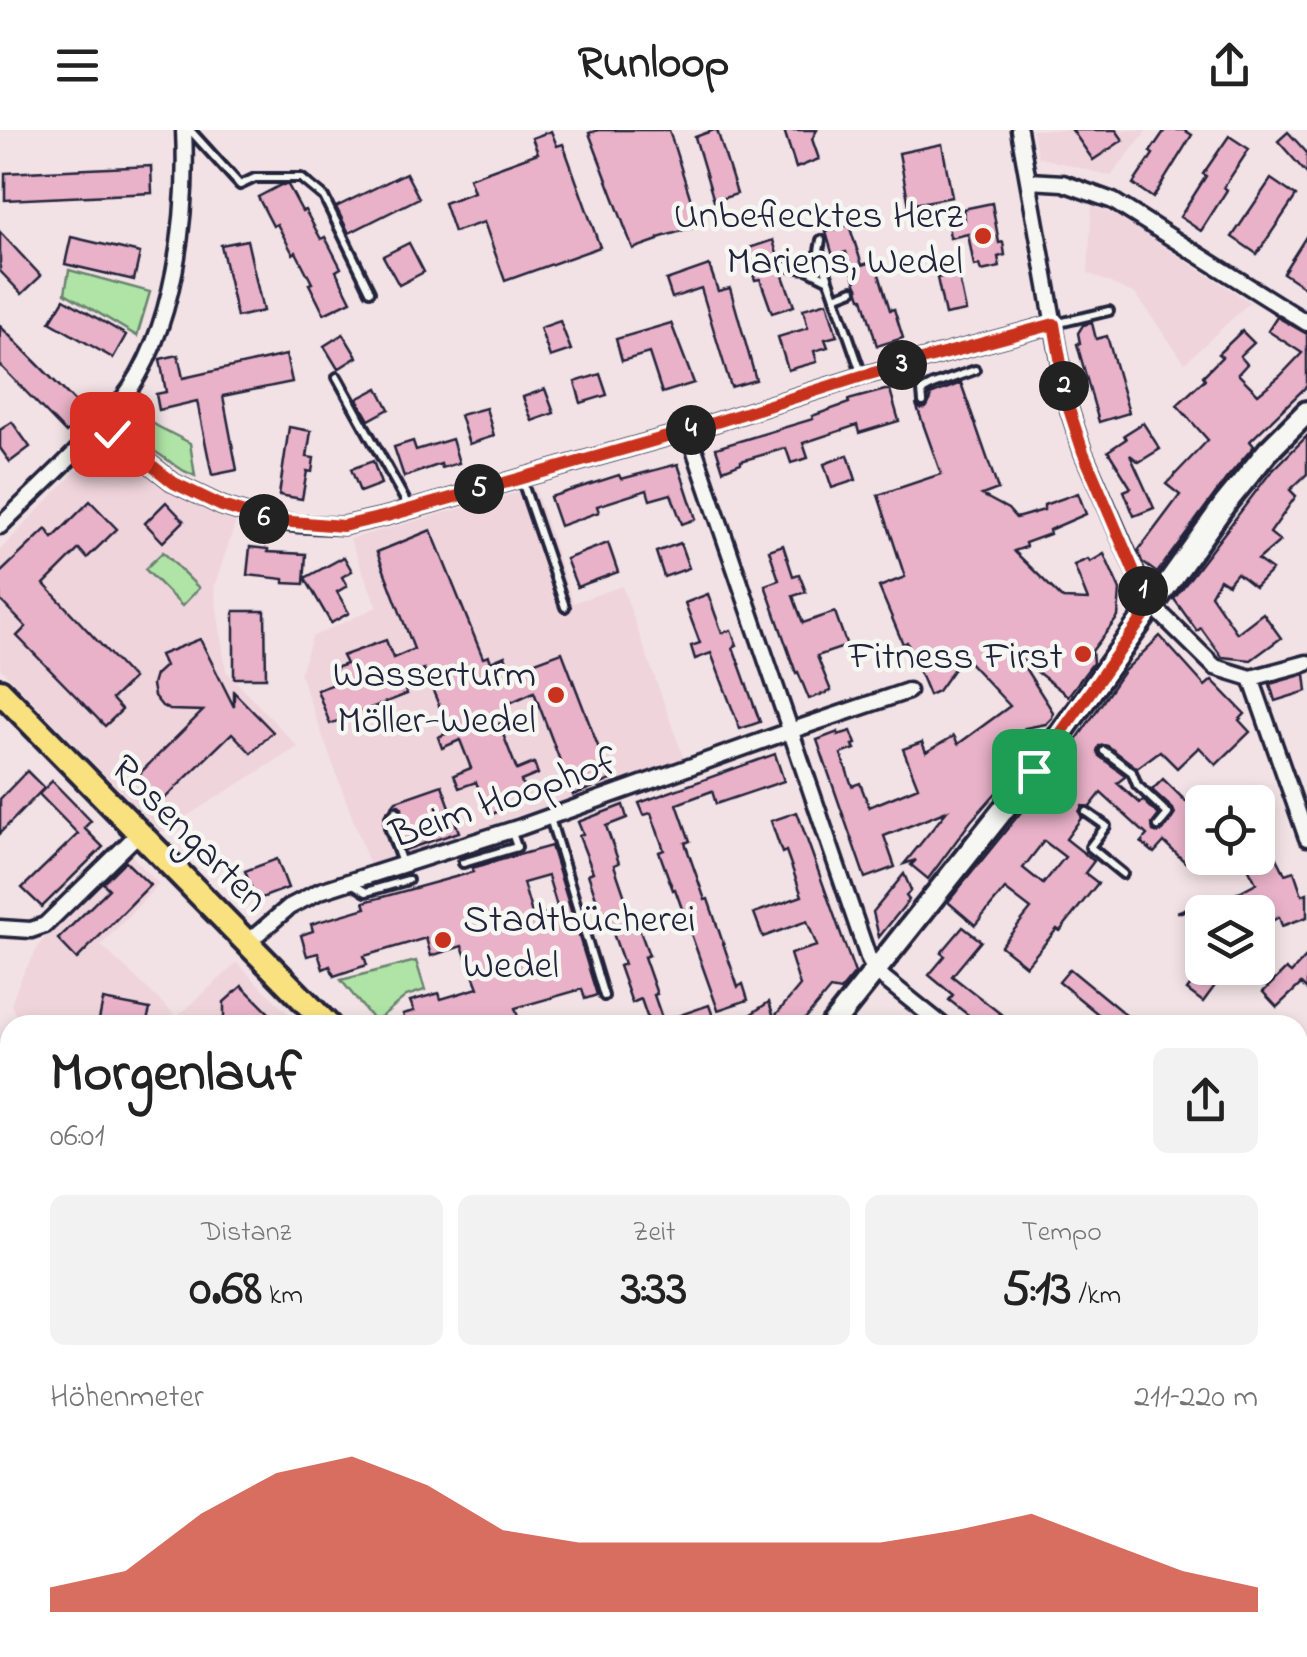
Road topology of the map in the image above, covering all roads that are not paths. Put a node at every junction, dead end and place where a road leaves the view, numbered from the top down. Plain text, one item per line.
1 (187, 130) edge
2 (1019, 130) edge
3 (1029, 181) junction
4 (821, 240) dead end
5 (784, 266) dead end
6 (828, 280) junction
7 (853, 290) dead end
8 (370, 291) dead end
9 (835, 296) junction
10 (1108, 312) dead end
11 (1307, 323) edge
12 (1054, 324) junction
13 (975, 370) dead end
14 (862, 376) junction
15 (337, 377) dead end
16 (923, 402) dead end
17 (1307, 412) edge
18 (101, 424) junction
19 (688, 431) junction
20 (520, 477) junction
21 (410, 508) junction
22 (0, 526) edge
23 (1152, 605) junction
24 (564, 607) dead end
25 (1307, 663) edge
26 (1252, 678) junction
27 (0, 691) edge
28 (908, 691) dead end
29 (790, 731) junction
30 (1104, 752) dead end
31 (396, 810) dead end
32 (1086, 812) dead end
33 (549, 816) junction
34 (1158, 826) dead end
35 (512, 830) junction
36 (139, 832) junction
37 (1307, 838) edge
38 (463, 863) dead end
39 (405, 872) junction
40 (1123, 874) dead end
41 (0, 928) edge
42 (247, 943) junction
43 (876, 972) junction
44 (604, 996) dead end
45 (318, 1015) edge
46 (840, 1015) edge
47 (930, 1015) edge

1 - 8 lane
1 - 18 street
2 - 3 street
3 - 11 street
3 - 12 street
4 - 6 lane
5 - 6 lane
6 - 9 lane
7 - 9 lane
9 - 14 lane
10 - 12 lane
12 - 14 street
12 - 23 street
13 - 16 lane
14 - 19 street
15 - 21 lane
17 - 23 street
18 - 21 street
18 - 22 street
19 - 20 street
19 - 29 street
20 - 21 street
20 - 24 lane
23 - 26 street
23 - 43 street
25 - 26 street
26 - 37 street
27 - 36 main road, Rosengarten
28 - 29 street, Beim Hoophof
29 - 33 street, Beim Hoophof
29 - 43 street
30 - 34 lane
31 - 39 lane
32 - 40 lane
33 - 35 street, Beim Hoophof
33 - 44 lane
35 - 38 lane
35 - 39 street, Beim Hoophof
36 - 41 street
36 - 42 main road, Rosengarten
39 - 42 street, Beim Hoophof
42 - 45 main road, Rosengarten
43 - 46 street
43 - 47 street

